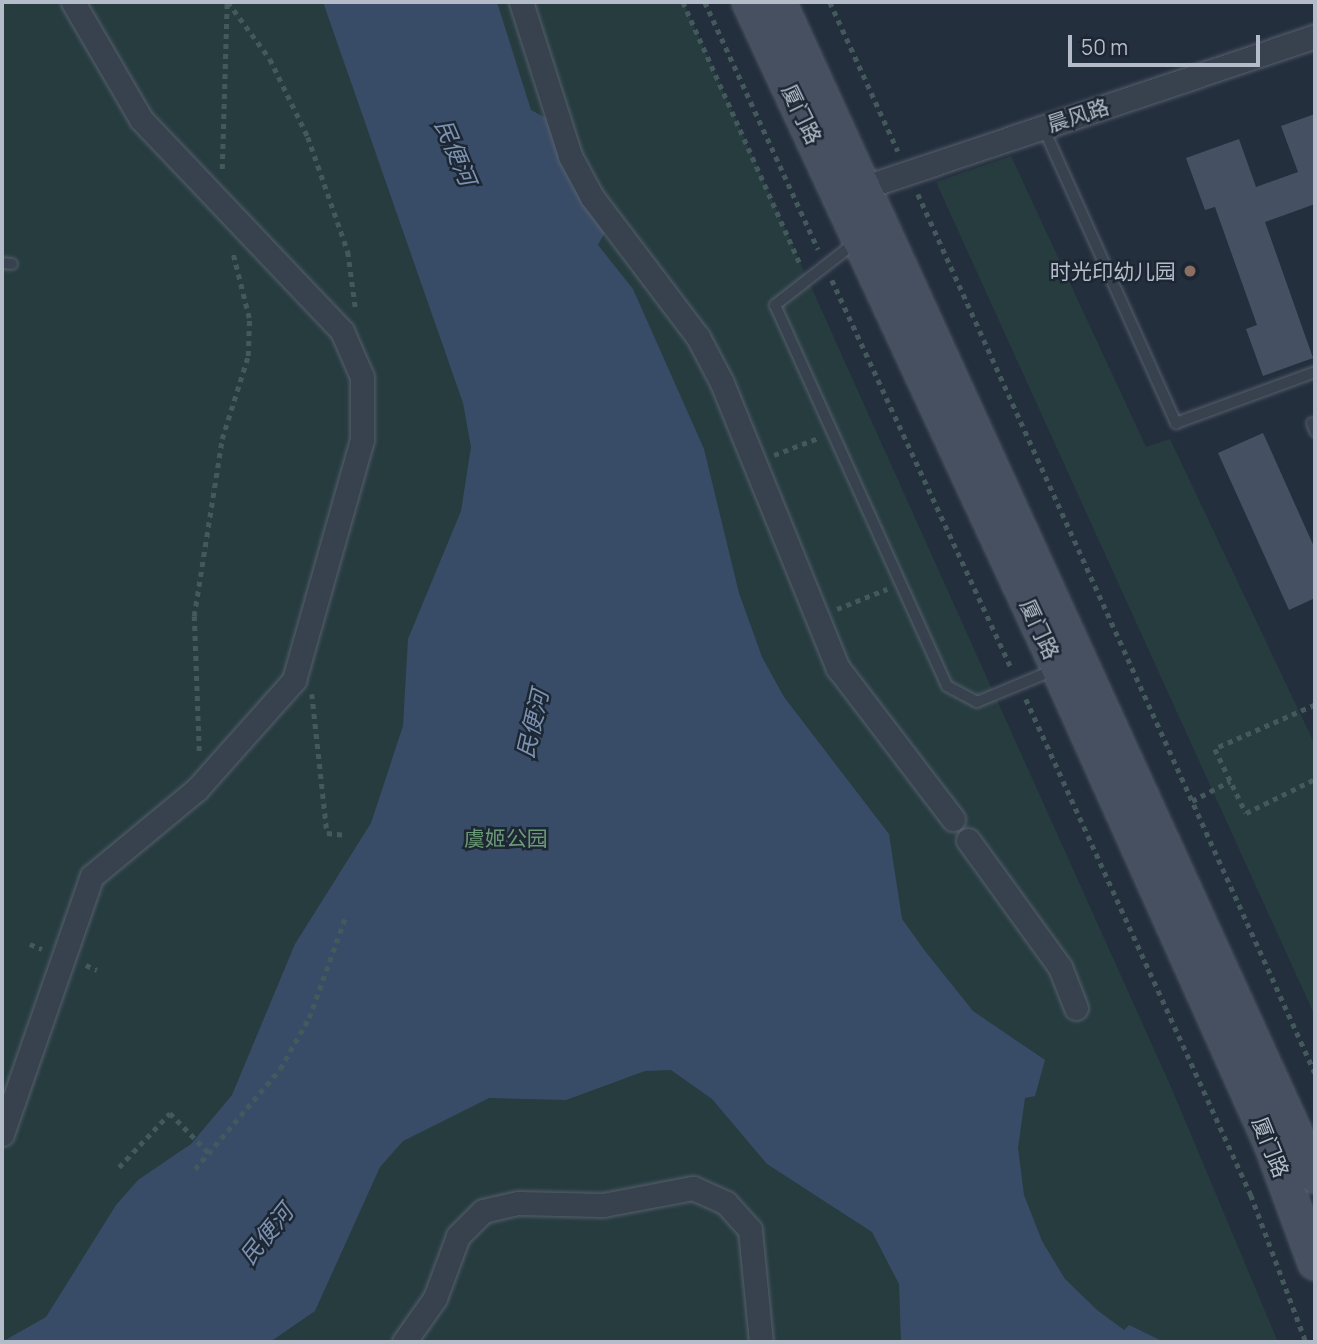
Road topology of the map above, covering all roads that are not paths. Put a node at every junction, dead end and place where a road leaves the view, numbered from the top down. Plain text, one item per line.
1 (73, 2) edge
2 (521, 2) edge
3 (749, 2) edge
4 (779, 2) edge
5 (1315, 36) edge
6 (1043, 127) junction
7 (853, 191) junction
8 (860, 238) junction
9 (1315, 372) edge
10 (1058, 668) junction
11 (953, 820) dead end
12 (968, 840) dead end
13 (1076, 1008) dead end
14 (2, 1135) edge
15 (1295, 1136) edge
16 (1315, 1176) edge
17 (1315, 1263) edge
18 (404, 1342) edge
19 (761, 1342) edge

1 - 14 street
2 - 11 street
3 - 7 street, 厦门路
4 - 7 street, 厦门路
5 - 6 street, 晨风路
6 - 7 street, 晨风路
6 - 9 lane
7 - 8 street, 厦门路
7 - 15 street, 厦门路
8 - 10 street, 厦门路
8 - 10 lane
10 - 15 street, 厦门路
12 - 13 street
15 - 16 street, 厦门路
15 - 17 street, 厦门路
18 - 19 street

